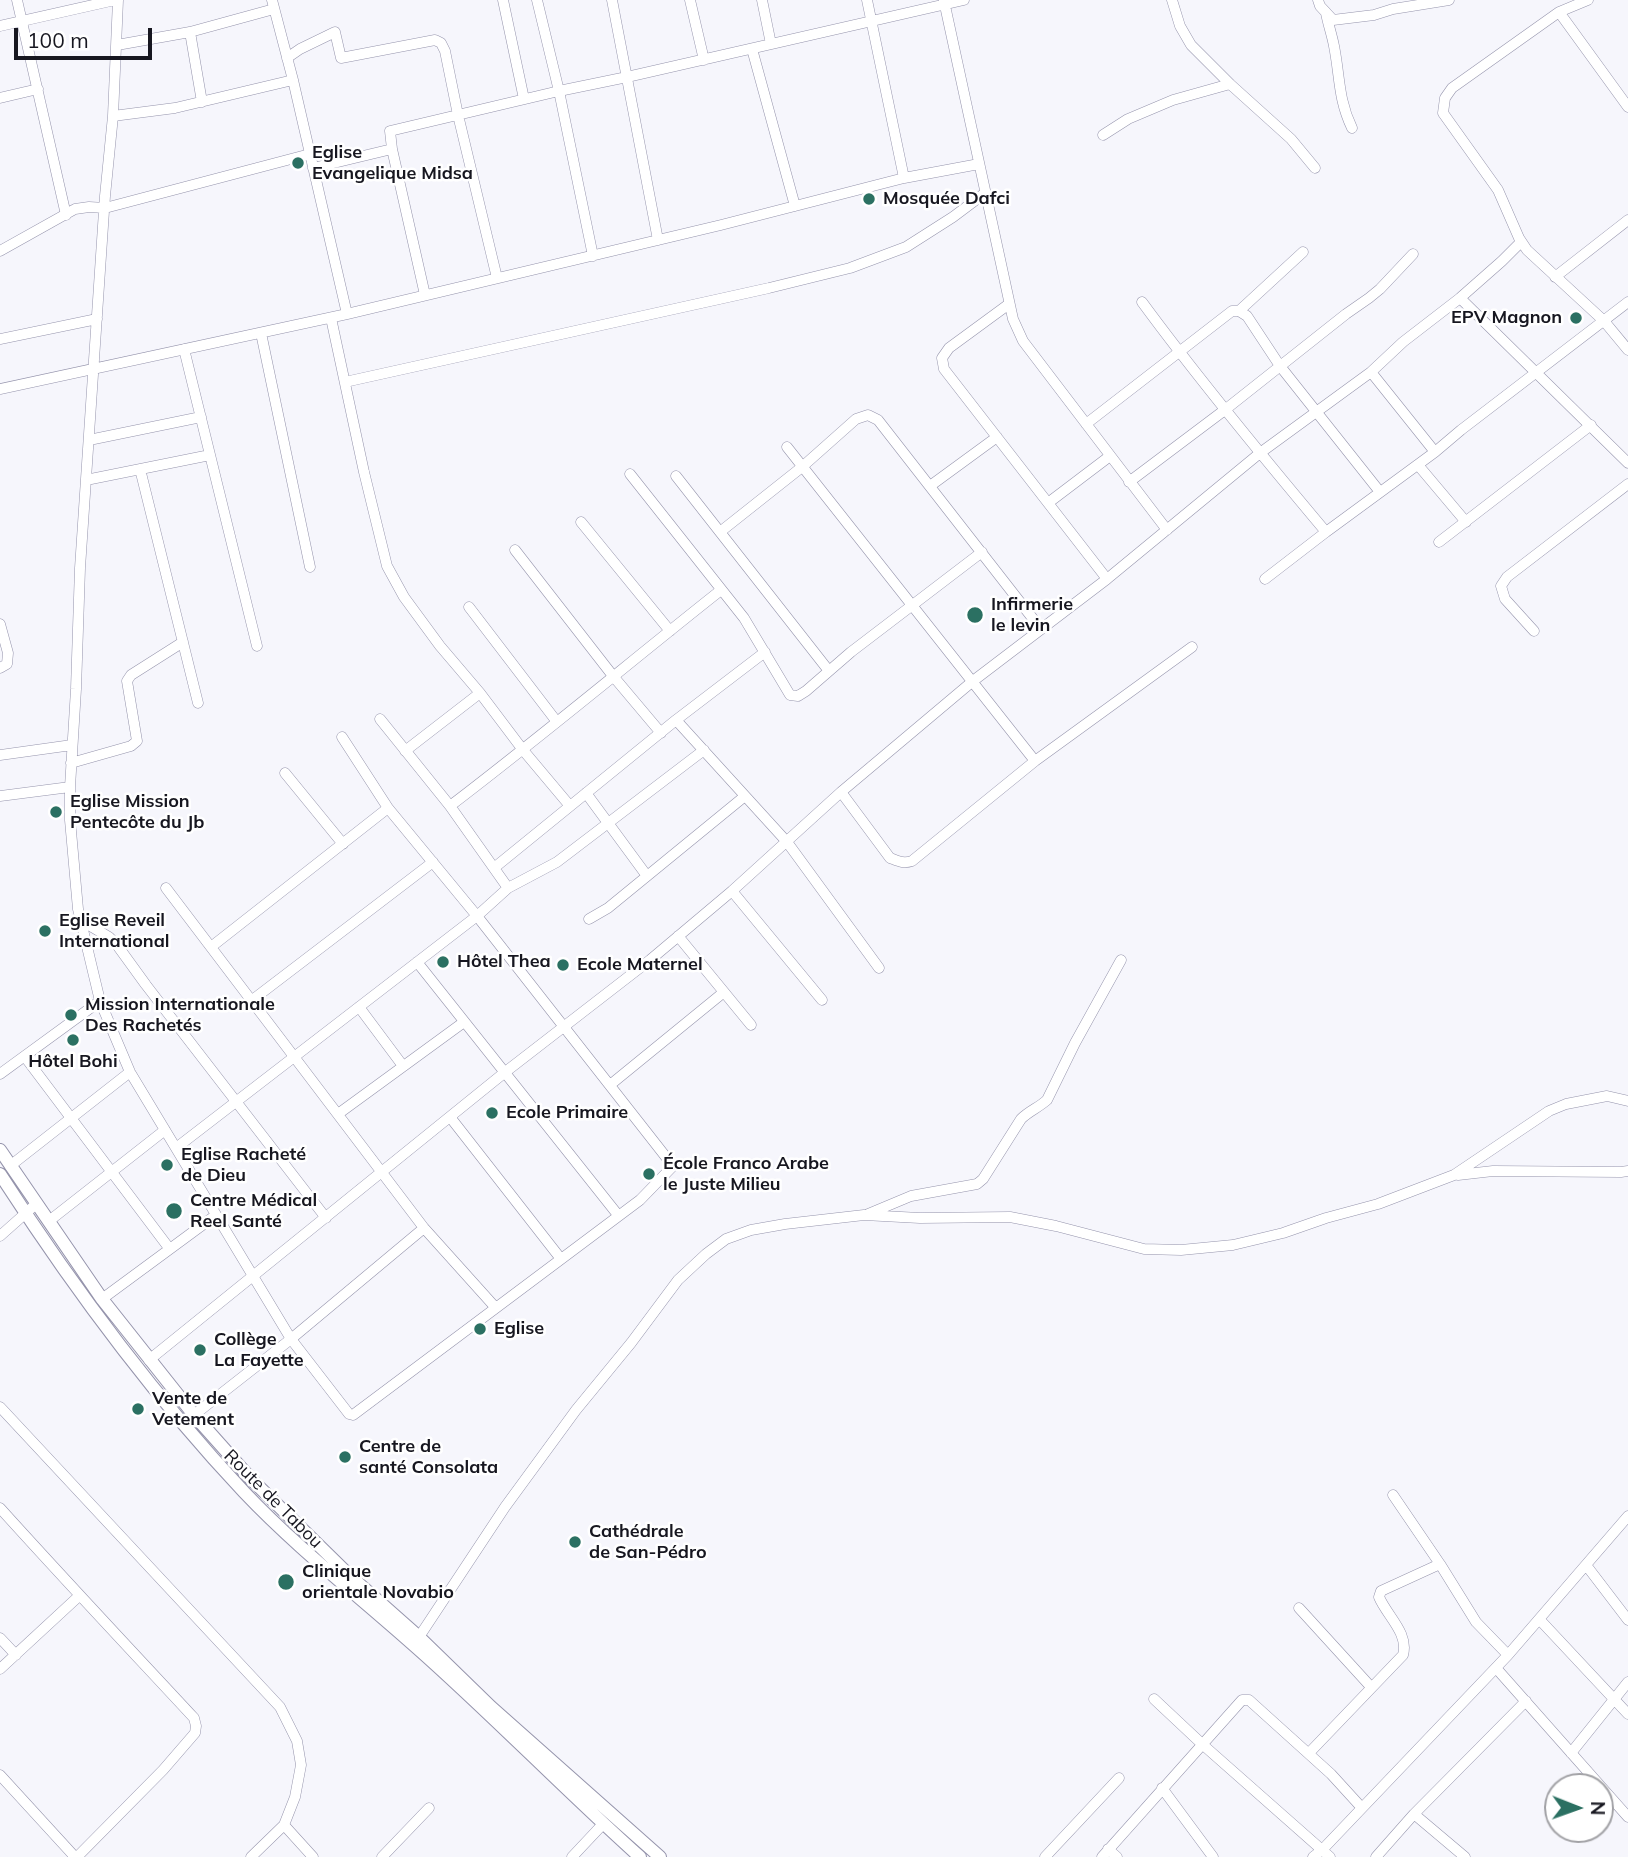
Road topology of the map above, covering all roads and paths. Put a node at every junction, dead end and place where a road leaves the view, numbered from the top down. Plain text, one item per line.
1 (18, 0) edge
2 (116, 0) edge
3 (503, 0) edge
4 (537, 0) edge
5 (612, 0) edge
6 (690, 0) edge
7 (762, 0) edge
8 (867, 0) edge
9 (964, 0) edge
10 (1172, 0) edge
11 (1318, 0) edge
12 (1450, 0) edge
13 (1588, 0) edge
14 (945, 2) edge
15 (273, 4) edge
16 (1559, 12) junction
17 (1325, 13) junction
18 (23, 21) junction
19 (872, 22) junction
20 (0, 26) edge
21 (190, 32) junction
22 (771, 44) junction
23 (117, 45) junction
24 (752, 49) junction
25 (287, 58) junction
26 (704, 60) junction
27 (627, 78) junction
28 (293, 80) junction
29 (1230, 84) junction
30 (38, 89) junction
31 (559, 91) junction
32 (0, 98) edge
33 (524, 99) junction
34 (202, 102) junction
35 (1628, 107) edge
36 (458, 115) junction
37 (113, 116) junction
38 (1352, 128) dead end
39 (1103, 135) dead end
40 (392, 149) junction
41 (310, 154) junction
42 (979, 164) junction
43 (313, 168) junction
44 (1315, 168) dead end
45 (904, 178) junction
46 (985, 193) junction
47 (795, 206) junction
48 (105, 208) junction
49 (66, 215) junction
50 (1628, 220) edge
51 (658, 240) junction
52 (1521, 242) junction
53 (0, 251) edge
54 (1303, 252) dead end
55 (1413, 254) dead end
56 (593, 256) junction
57 (1555, 277) junction
58 (497, 278) junction
59 (425, 295) junction
60 (1460, 298) junction
61 (1142, 302) dead end
62 (1628, 302) edge
63 (1009, 304) junction
64 (1239, 311) junction
65 (347, 314) junction
66 (331, 318) junction
67 (97, 319) junction
68 (1604, 321) junction
69 (261, 333) junction
70 (0, 339) edge
71 (184, 349) junction
72 (1628, 350) edge
73 (1179, 353) junction
74 (1280, 366) junction
75 (94, 368) junction
76 (1371, 372) junction
77 (1537, 372) junction
78 (345, 382) junction
79 (0, 389) edge
80 (1226, 409) junction
81 (1316, 412) junction
82 (201, 417) junction
83 (1086, 424) junction
84 (1591, 425) junction
85 (997, 437) junction
86 (89, 440) junction
87 (787, 447) dead end
88 (1435, 452) junction
89 (1260, 453) junction
90 (210, 455) junction
91 (1110, 456) junction
92 (1628, 463) edge
93 (1418, 465) junction
94 (802, 467) junction
95 (140, 469) junction
96 (631, 474) dead end
97 (676, 476) dead end
98 (86, 480) junction
99 (1129, 482) junction
100 (1628, 484) edge
101 (930, 486) junction
102 (1380, 492) junction
103 (1048, 503) junction
104 (581, 522) dead end
105 (1465, 522) junction
106 (1167, 530) junction
107 (720, 532) junction
108 (1326, 532) junction
109 (1439, 542) dead end
110 (515, 550) dead end
111 (982, 552) junction
112 (310, 567) dead end
113 (1107, 579) junction
114 (1265, 579) dead end
115 (721, 590) junction
116 (911, 606) junction
117 (469, 607) dead end
118 (0, 624) edge
119 (1041, 629) junction
120 (670, 631) junction
121 (1534, 631) dead end
122 (183, 642) junction
123 (257, 646) dead end
124 (1192, 647) dead end
125 (765, 652) junction
126 (0, 668) edge
127 (829, 671) junction
128 (613, 676) junction
129 (973, 681) junction
130 (480, 693) junction
131 (198, 703) dead end
132 (380, 719) dead end
133 (676, 720) junction
134 (557, 722) junction
135 (661, 733) junction
136 (342, 737) dead end
137 (72, 745) junction
138 (523, 750) junction
139 (704, 750) junction
140 (405, 751) junction
141 (0, 755) edge
142 (1035, 761) junction
143 (71, 763) junction
144 (285, 773) dead end
145 (70, 787) junction
146 (841, 792) junction
147 (586, 793) junction
148 (0, 796) edge
149 (745, 796) junction
150 (450, 806) junction
151 (570, 806) junction
152 (388, 808) junction
153 (608, 822) junction
154 (787, 842) junction
155 (343, 845) junction
156 (433, 862) junction
157 (494, 868) junction
158 (647, 876) junction
159 (166, 888) dead end
160 (508, 888) junction
161 (732, 891) junction
162 (477, 916) junction
163 (589, 919) dead end
164 (82, 921) junction
165 (678, 936) junction
166 (211, 947) junction
167 (1121, 960) dead end
168 (416, 962) junction
169 (879, 968) dead end
170 (724, 992) junction
171 (822, 1000) dead end
172 (100, 1001) junction
173 (251, 1001) junction
174 (359, 1007) junction
175 (464, 1022) junction
176 (751, 1025) dead end
177 (565, 1028) junction
178 (25, 1057) junction
179 (294, 1057) junction
180 (403, 1066) junction
181 (130, 1072) junction
182 (504, 1073) junction
183 (0, 1074) edge
184 (610, 1085) junction
185 (236, 1101) junction
186 (1628, 1101) edge
187 (338, 1114) junction
188 (450, 1117) junction
189 (71, 1119) junction
190 (165, 1130) junction
191 (176, 1148) junction
192 (0, 1150) edge
193 (5, 1170) edge
194 (1628, 1171) edge
195 (381, 1172) junction
196 (112, 1173) junction
197 (1454, 1175) junction
198 (36, 1203) junction
199 (25, 1213) junction
200 (216, 1215) junction
201 (618, 1215) junction
202 (864, 1215) junction
203 (326, 1218) junction
204 (49, 1221) junction
205 (424, 1228) junction
206 (0, 1236) edge
207 (169, 1248) junction
208 (561, 1259) junction
209 (252, 1276) junction
210 (102, 1299) junction
211 (495, 1307) junction
212 (291, 1339) junction
213 (149, 1360) junction
214 (0, 1407) edge
215 (194, 1415) junction
216 (1393, 1495) dead end
217 (0, 1508) edge
218 (1628, 1516) edge
219 (1440, 1564) junction
220 (1586, 1565) junction
221 (79, 1596) junction
222 (1299, 1608) dead end
223 (1540, 1620) junction
224 (1628, 1620) edge
225 (419, 1637) junction
226 (0, 1638) edge
227 (16, 1655) junction
228 (1508, 1655) junction
229 (1496, 1668) junction
230 (0, 1669) edge
231 (1628, 1682) edge
232 (1371, 1687) junction
233 (1154, 1699) dead end
234 (1615, 1699) junction
235 (1526, 1701) junction
236 (1628, 1714) edge
237 (1202, 1744) junction
238 (1309, 1753) junction
239 (1571, 1753) junction
240 (1, 1778) edge
241 (1119, 1778) dead end
242 (1162, 1788) junction
243 (429, 1808) dead end
244 (1362, 1808) junction
245 (1414, 1814) junction
246 (1628, 1817) edge
247 (284, 1825) junction
248 (603, 1825) junction
249 (1105, 1853) edge
250 (1322, 1855) edge
251 (76, 1857) edge
252 (251, 1857) edge
253 (313, 1857) edge
254 (382, 1857) edge
255 (572, 1857) edge
256 (640, 1857) edge
257 (660, 1857) edge
258 (1045, 1857) edge
259 (1117, 1857) edge
260 (1213, 1857) edge
261 (1376, 1857) edge
262 (1465, 1857) edge

1 - 18 street
2 - 18 street
2 - 23 street
3 - 33 street
4 - 31 street
5 - 27 street
6 - 26 street
7 - 22 street
8 - 19 street
9 - 14 street
10 - 29 street
11 - 17 street
12 - 17 street
13 - 16 street
14 - 19 street
14 - 42 street
15 - 21 street
15 - 25 street
16 - 35 street
16 - 52 street
17 - 38 street
18 - 20 street
18 - 30 street
19 - 22 street
19 - 45 street
21 - 23 street
21 - 34 street
22 - 24 street
23 - 37 street
24 - 26 street
24 - 47 street
25 - 28 street
25 - 36 street
26 - 27 street
27 - 31 street
27 - 51 street
28 - 34 street
28 - 41 street
29 - 39 street
29 - 44 street
30 - 32 street
30 - 49 street
31 - 33 street
31 - 56 street
33 - 36 street
34 - 37 street
36 - 40 street
36 - 58 street
37 - 48 street
40 - 43 street
40 - 59 street
41 - 43 street
41 - 48 street
42 - 45 street
42 - 46 street
43 - 65 street
45 - 47 street
46 - 63 street
46 - 78 street
47 - 51 street
48 - 49 street
48 - 67 street
49 - 53 street
50 - 57 street
51 - 56 street
52 - 57 street
52 - 60 street
54 - 64 street
55 - 74 street
56 - 58 street
57 - 68 street
58 - 59 street
59 - 65 street
60 - 76 street
60 - 77 street
61 - 73 street
62 - 68 street
63 - 83 street
63 - 85 street
64 - 73 street
64 - 74 street
65 - 66 street
66 - 69 street
66 - 78 street
67 - 70 street
67 - 75 street
68 - 72 street
68 - 77 street
69 - 71 street
69 - 112 street
71 - 75 street
71 - 82 street
73 - 80 street
73 - 83 street
74 - 80 street
74 - 81 street
75 - 79 street
75 - 86 street
76 - 81 street
76 - 88 street
77 - 84 street
77 - 88 street
78 - 130 street
80 - 89 street
80 - 99 street
81 - 89 street
81 - 102 street
82 - 86 street
82 - 90 street
83 - 91 street
84 - 92 street
84 - 105 street
85 - 101 street
85 - 103 street
86 - 98 street
87 - 94 street
88 - 93 street
89 - 106 street
89 - 108 street
90 - 95 street
90 - 123 street
91 - 99 street
91 - 103 street
93 - 102 street
93 - 105 street
94 - 101 street
94 - 107 street
94 - 116 street
95 - 98 street
95 - 122 street
96 - 115 street
97 - 107 street
98 - 137 street
99 - 106 street
100 - 121 street
101 - 111 street
102 - 108 street
103 - 113 street
104 - 120 street
105 - 109 street
106 - 113 street
107 - 127 street
108 - 114 street
110 - 128 street
111 - 116 street
111 - 119 street
113 - 119 street
115 - 120 street
115 - 125 street
116 - 127 street
116 - 129 street
117 - 134 street
118 - 126 street
119 - 129 street
120 - 128 street
122 - 131 street
122 - 143 street
124 - 142 street
125 - 127 street
125 - 133 street
128 - 134 street
128 - 135 street
129 - 142 street
129 - 146 street
130 - 138 street
130 - 140 street
132 - 140 street
133 - 135 street
133 - 139 street
134 - 138 street
135 - 147 street
136 - 152 street
137 - 141 street
137 - 143 street
138 - 150 street
138 - 151 street
139 - 149 street
139 - 153 street
140 - 150 street
142 - 146 street
143 - 145 street
144 - 155 street
145 - 148 street
145 - 164 street
146 - 154 street
147 - 151 street
147 - 153 street
149 - 154 street
149 - 158 street
150 - 157 street
151 - 157 street
152 - 155 street
152 - 156 street
153 - 158 street
153 - 160 street
154 - 161 street
154 - 169 street
155 - 166 street
156 - 162 street
156 - 173 street
157 - 160 street
158 - 163 street
159 - 166 street
160 - 162 street
161 - 165 street
161 - 171 street
162 - 168 street
162 - 177 street
164 - 172 street
164 - 185 street
165 - 170 street
165 - 177 street
166 - 173 street
167 - 202 street
168 - 174 street
168 - 175 street
170 - 176 street
170 - 184 street
172 - 178 street
172 - 181 street
173 - 179 street
174 - 179 street
174 - 180 street
175 - 180 street
175 - 182 street
177 - 182 street
177 - 184 street
178 - 183 street
178 - 189 street
179 - 185 street
179 - 187 street
180 - 187 street
181 - 189 street
181 - 190 street
182 - 188 street
182 - 201 street
184 - 201 street
185 - 191 street
185 - 203 street
186 - 197 street
187 - 195 street
188 - 195 street
188 - 208 street
189 - 193 street
189 - 196 street
190 - 191 street
190 - 196 street
191 - 200 street
192 - 193 main road, Route de Tabou
193 - 198 main road, Route de Tabou
193 - 199 main road, Route de Tabou
194 - 197 street
195 - 203 street
195 - 205 street
196 - 204 street
196 - 207 street
197 - 202 street
198 - 199 street
198 - 204 main road, Route de Tabou
199 - 206 street
199 - 248 main road, Route de Tabou
200 - 207 street
200 - 209 street
201 - 208 street
202 - 225 street
203 - 209 street
204 - 210 main road, Route de Tabou
205 - 211 street
205 - 212 street
207 - 210 street
208 - 211 street
209 - 212 street
209 - 213 street
210 - 213 main road, Route de Tabou
211 - 212 street
212 - 215 street
213 - 215 main road, Route de Tabou
214 - 247 street
215 - 225 main road, Route de Tabou
216 - 219 street
217 - 221 street
218 - 220 street
219 - 228 street
219 - 232 street
220 - 223 street
220 - 224 street
221 - 227 street
221 - 251 street
222 - 232 street
223 - 228 street
223 - 234 street
225 - 257 main road, Route de Tabou
226 - 227 street
227 - 230 street
228 - 229 street
229 - 235 street
229 - 244 street
231 - 234 street
232 - 238 street
233 - 237 street
234 - 236 street
234 - 239 street
235 - 239 street
235 - 245 street
237 - 238 street
237 - 242 street
237 - 250 street
238 - 244 street
239 - 246 street
240 - 251 street
241 - 258 street
242 - 249 street
242 - 260 street
243 - 254 street
244 - 250 street
245 - 261 street
245 - 262 street
247 - 252 street
247 - 253 street
248 - 255 street
248 - 256 main road, Route de Tabou
249 - 259 street

